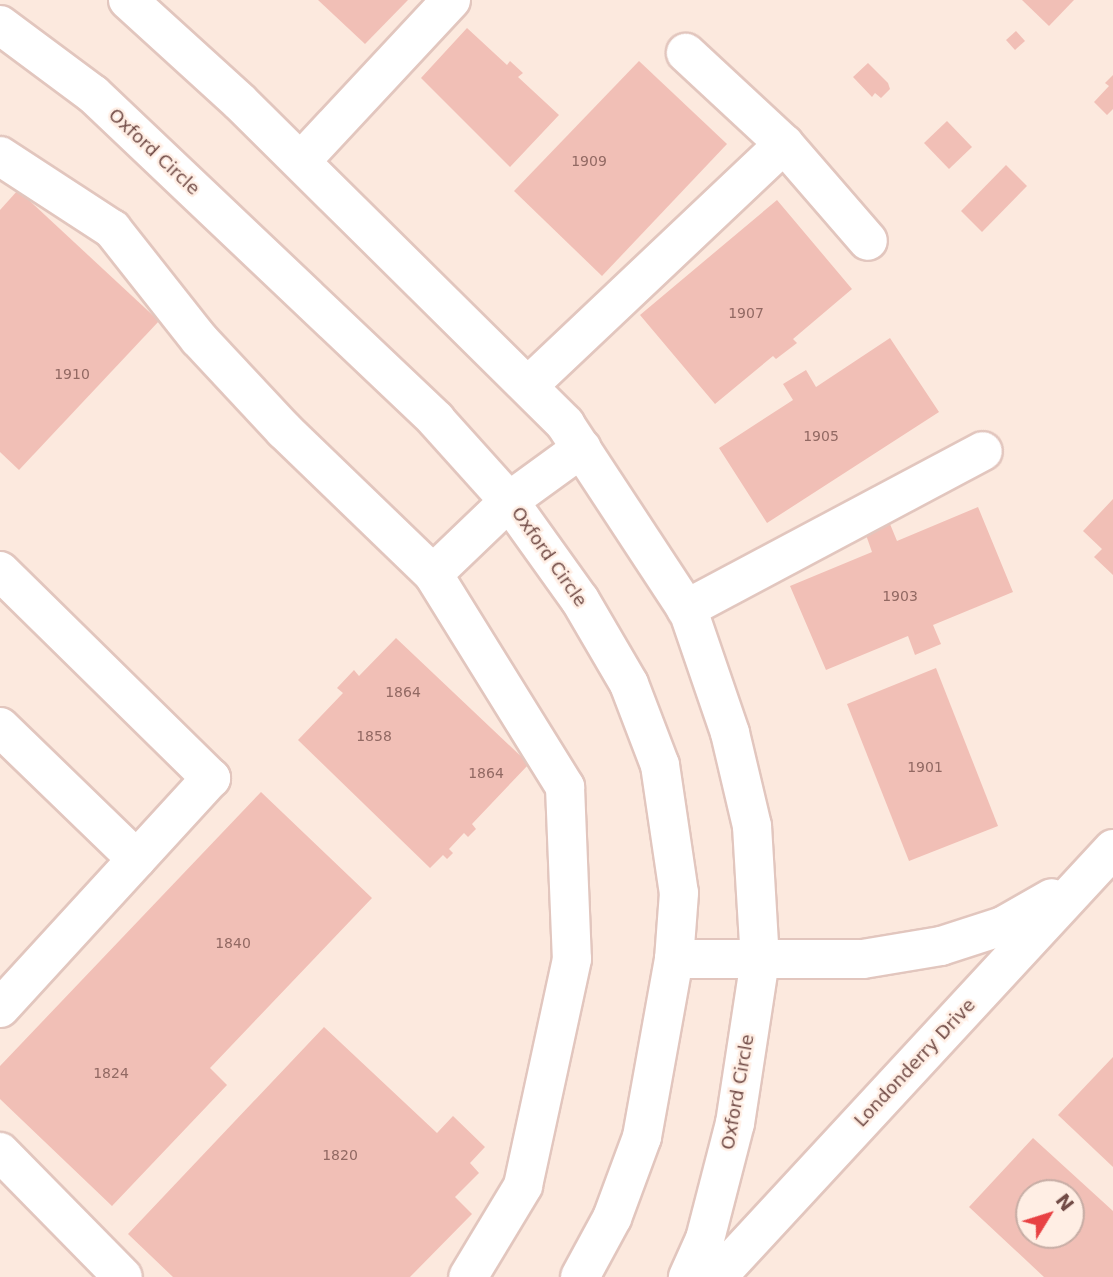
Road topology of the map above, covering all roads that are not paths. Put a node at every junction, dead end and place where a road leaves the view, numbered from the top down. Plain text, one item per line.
1 (128, 0) edge
2 (451, 0) edge
3 (0, 26) edge
4 (686, 54) dead end
5 (784, 144) junction
6 (0, 156) edge
7 (301, 161) junction
8 (868, 241) dead end
9 (529, 385) junction
10 (582, 448) junction
11 (983, 451) dead end
12 (509, 500) junction
13 (0, 570) edge
14 (433, 573) junction
15 (686, 609) junction
16 (0, 727) edge
17 (1113, 848) edge
18 (136, 859) junction
19 (674, 959) junction
20 (760, 960) junction
21 (0, 1008) edge
22 (5, 1167) edge
23 (123, 1277) edge
24 (468, 1277) edge
25 (580, 1277) edge
26 (688, 1277) edge
27 (717, 1277) edge

1 - 7 street, Oxford Circle
2 - 7 street
3 - 12 street, Oxford Circle
4 - 5 street
5 - 8 street
5 - 9 street
6 - 14 street
7 - 9 street, Oxford Circle
9 - 10 street, Oxford Circle
10 - 12 street
10 - 15 street, Oxford Circle
11 - 15 street
12 - 14 street
12 - 19 street, Oxford Circle
13 - 18 street
14 - 24 street
15 - 20 street, Oxford Circle
16 - 18 street
17 - 20 street, Londonderry Drive
17 - 27 street, Londonderry Drive
18 - 21 street
19 - 20 street, Londonderry Drive
19 - 25 street, Oxford Circle
20 - 26 street, Oxford Circle
22 - 23 street

